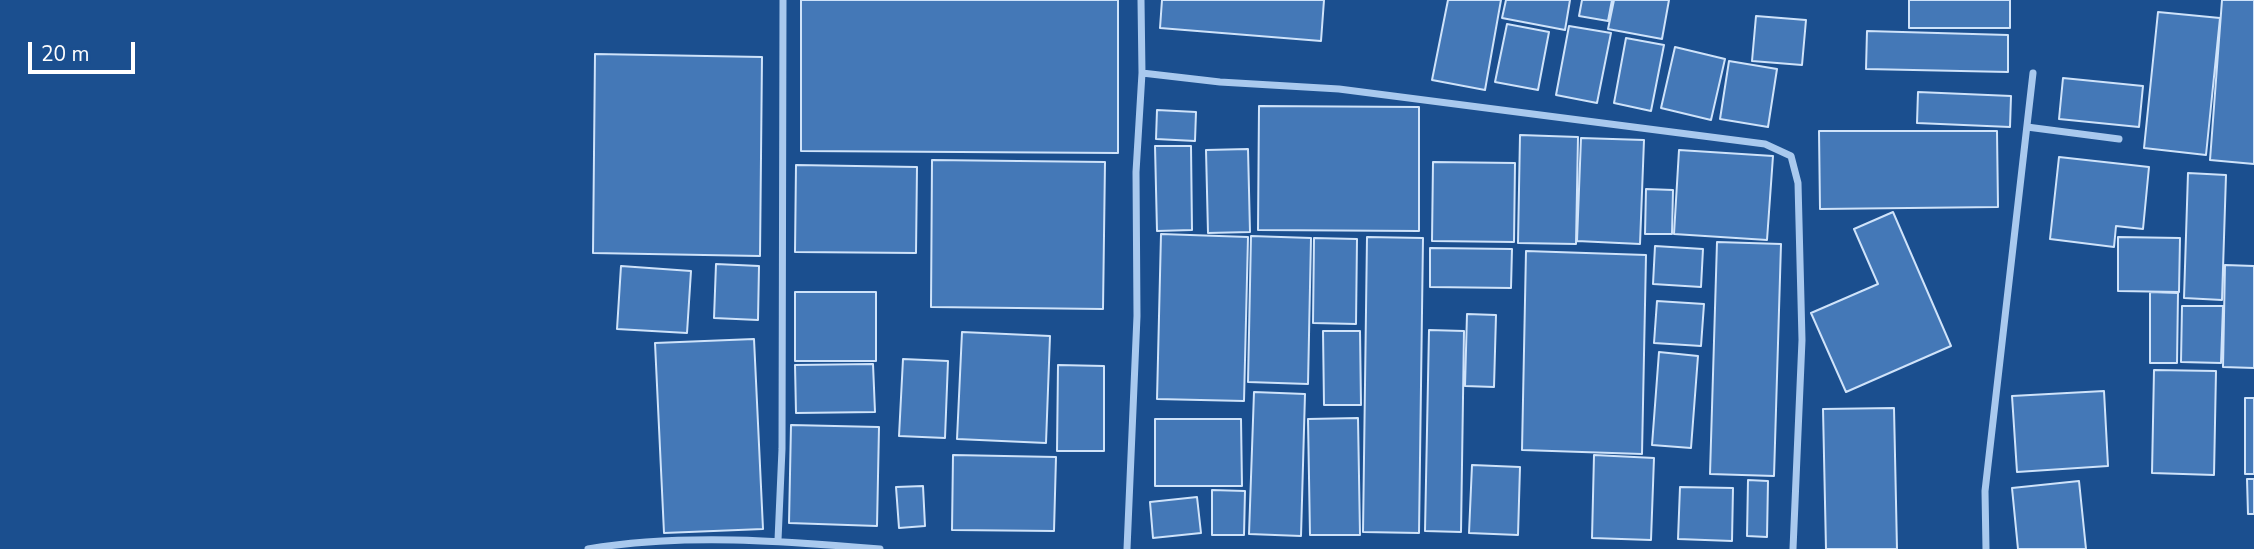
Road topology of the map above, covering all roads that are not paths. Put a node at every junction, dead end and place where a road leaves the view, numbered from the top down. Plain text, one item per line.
1 (783, 0) edge
2 (1141, 0) edge
3 (1142, 73) junction
4 (2034, 73) dead end
5 (2027, 127) junction
6 (2119, 139) dead end
7 (778, 540) junction
8 (588, 549) edge
9 (880, 549) edge
10 (1127, 549) edge
11 (1793, 549) edge
12 (1986, 549) edge

1 - 7 street
2 - 3 street
3 - 10 street
3 - 11 street
4 - 5 street
5 - 6 street
5 - 12 street
7 - 8 street
7 - 9 street

